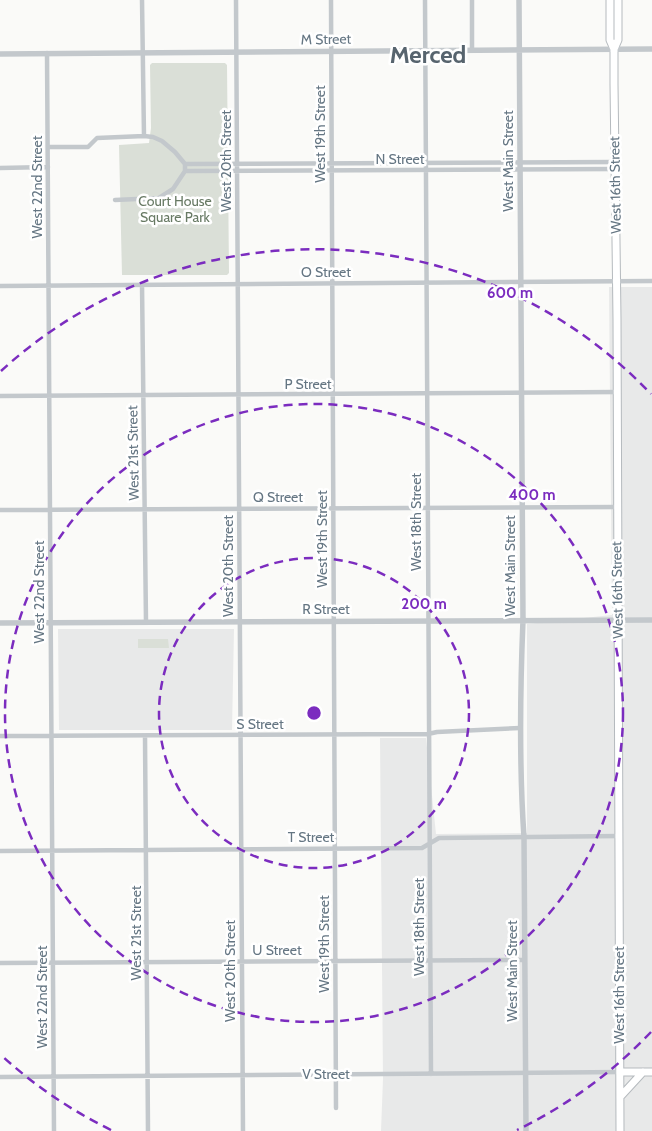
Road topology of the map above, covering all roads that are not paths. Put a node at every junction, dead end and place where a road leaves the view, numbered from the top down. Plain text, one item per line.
1 (142, 0) edge
2 (236, 0) edge
3 (331, 0) edge
4 (424, 0) edge
5 (472, 0) edge
6 (519, 0) edge
7 (610, 0) edge
8 (618, 0) edge
9 (520, 49) junction
10 (614, 49) junction
11 (652, 49) edge
12 (425, 50) junction
13 (472, 50) junction
14 (331, 51) junction
15 (237, 52) junction
16 (47, 53) junction
17 (142, 53) junction
18 (0, 54) edge
19 (144, 136) junction
20 (48, 147) junction
21 (520, 162) junction
22 (332, 163) junction
23 (426, 163) junction
24 (185, 164) junction
25 (237, 164) junction
26 (615, 165) junction
27 (48, 167) junction
28 (0, 168) edge
29 (426, 170) junction
30 (520, 170) junction
31 (185, 171) junction
32 (332, 171) junction
33 (237, 172) junction
34 (115, 200) dead end
35 (616, 280) junction
36 (521, 281) junction
37 (652, 281) edge
38 (427, 282) junction
39 (332, 283) junction
40 (142, 284) junction
41 (238, 284) junction
42 (49, 285) junction
43 (0, 286) edge
44 (616, 392) junction
45 (427, 394) junction
46 (522, 394) junction
47 (238, 395) junction
48 (332, 395) junction
49 (0, 396) edge
50 (49, 396) junction
51 (144, 396) junction
52 (428, 507) junction
53 (522, 507) junction
54 (616, 507) junction
55 (239, 508) junction
56 (333, 508) junction
57 (50, 509) junction
58 (145, 509) junction
59 (0, 510) edge
60 (428, 620) junction
61 (523, 620) junction
62 (617, 620) junction
63 (652, 620) edge
64 (334, 621) junction
65 (146, 622) junction
66 (240, 622) junction
67 (0, 623) edge
68 (51, 623) junction
69 (520, 728) junction
70 (428, 734) junction
71 (241, 735) junction
72 (334, 735) junction
73 (0, 736) edge
74 (52, 736) junction
75 (146, 736) junction
76 (618, 836) junction
77 (524, 837) junction
78 (430, 842) junction
79 (335, 848) junction
80 (241, 849) junction
81 (52, 850) junction
82 (146, 850) junction
83 (0, 851) edge
84 (524, 960) junction
85 (335, 961) junction
86 (430, 961) junction
87 (147, 962) junction
88 (242, 962) junction
89 (0, 963) edge
90 (53, 963) junction
91 (620, 1072) junction
92 (643, 1072) junction
93 (652, 1072) edge
94 (526, 1073) junction
95 (336, 1074) junction
96 (431, 1074) junction
97 (242, 1075) junction
98 (0, 1076) edge
99 (54, 1076) junction
100 (148, 1076) junction
101 (620, 1097) junction
102 (336, 1108) dead end
103 (54, 1131) edge
104 (148, 1131) edge
105 (243, 1131) edge
106 (526, 1131) edge
107 (620, 1131) edge

1 - 17 street
2 - 15 street, West 20th Street
3 - 14 street, West 19th Street
4 - 12 street, West 18th Street
5 - 13 street
6 - 9 street, West Main Street
7 - 10 main road, West 16th Street
8 - 10 main road, West 16th Street
9 - 10 street, M Street
9 - 13 street, M Street
9 - 21 street, West Main Street
10 - 11 street, M Street
10 - 26 main road, West 16th Street
12 - 13 street, M Street
12 - 14 street, M Street
12 - 23 street, West 18th Street
14 - 15 street, M Street
14 - 22 street, West 19th Street
15 - 17 street, M Street
15 - 25 street, West 20th Street
16 - 17 street, M Street
16 - 18 street, M Street
16 - 20 street, West 22nd Street
17 - 19 street
19 - 20 street
19 - 24 street
20 - 27 street, West 22nd Street
21 - 23 street, N Street
21 - 26 street, N Street
21 - 30 street, West Main Street
22 - 23 street, N Street
22 - 25 street, N Street
22 - 32 street, West 19th Street
23 - 29 street, West 18th Street
24 - 25 street, N Street
24 - 31 street
25 - 33 street, West 20th Street
26 - 30 street, N Street
26 - 35 main road, West 16th Street
27 - 28 street
27 - 42 street, West 22nd Street
29 - 30 street, N Street
29 - 32 street, N Street
29 - 38 street, West 18th Street
30 - 36 street, West Main Street
31 - 33 street, N Street
31 - 34 street
32 - 33 street, N Street
32 - 39 street, West 19th Street
33 - 41 street, West 20th Street
35 - 36 street, O Street
35 - 37 street, O Street
35 - 44 main road, West 16th Street
36 - 38 street, O Street
36 - 46 street, West Main Street
38 - 39 street, O Street
38 - 45 street, West 18th Street
39 - 41 street, O Street
39 - 48 street, West 19th Street
40 - 41 street, O Street
40 - 42 street, O Street
40 - 51 street, West 21st Street
41 - 47 street, West 20th Street
42 - 43 street, O Street
42 - 50 street, West 22nd Street
44 - 46 street, P Street
44 - 54 main road, West 16th Street
45 - 46 street, P Street
45 - 48 street, P Street
45 - 52 street, West 18th Street
46 - 53 street, West Main Street
47 - 48 street, P Street
47 - 51 street, P Street
47 - 55 street, West 20th Street
48 - 56 street, West 19th Street
49 - 50 street, P Street
50 - 51 street, P Street
50 - 57 street, West 22nd Street
51 - 58 street, West 21st Street
52 - 53 street, Q Street
52 - 56 street, Q Street
52 - 60 street, West 18th Street
53 - 54 street, Q Street
53 - 61 street, West Main Street
54 - 62 main road, West 16th Street
55 - 56 street, Q Street
55 - 58 street, Q Street
55 - 66 street, West 20th Street
56 - 64 street, West 19th Street
57 - 58 street, Q Street
57 - 59 street, Q Street
57 - 68 street, West 22nd Street
58 - 65 street, West 21st Street
60 - 61 street, R Street
60 - 64 street, R Street
60 - 70 street, West 18th Street
61 - 62 street, R Street
61 - 69 street, West Main Street
62 - 63 street, R Street
62 - 76 main road, West 16th Street
64 - 66 street, R Street
64 - 72 street, West 19th Street
65 - 66 street, R Street
65 - 68 street, R Street
66 - 71 street, West 20th Street
67 - 68 street, R Street
68 - 74 street, West 22nd Street
69 - 70 street, S Street
69 - 77 street, West Main Street
70 - 72 street, S Street
70 - 78 street, West 18th Street
71 - 72 street, S Street
71 - 75 street, S Street
71 - 80 street, West 20th Street
72 - 79 street, West 19th Street
73 - 74 street, S Street
74 - 75 street, S Street
74 - 81 street, West 22nd Street
75 - 82 street, West 21st Street
76 - 77 street, T Street
76 - 91 main road, West 16th Street
77 - 78 street, T Street
77 - 84 street, West Main Street
78 - 79 street, T Street
78 - 86 street, West 18th Street
79 - 80 street, T Street
79 - 85 street, West 19th Street
80 - 82 street, T Street
80 - 88 street, West 20th Street
81 - 82 street, T Street
81 - 83 street, T Street
81 - 90 street, West 22nd Street
82 - 87 street, West 21st Street
84 - 86 street, U Street
84 - 94 street, West Main Street
85 - 86 street, U Street
85 - 88 street, U Street
85 - 95 street, West 19th Street
86 - 96 street, West 18th Street
87 - 88 street, U Street
87 - 90 street, U Street
87 - 100 street, West 21st Street
88 - 97 street, West 20th Street
89 - 90 street, U Street
90 - 99 street, West 22nd Street
91 - 92 main road, V Street
91 - 94 street, V Street
91 - 101 main road, West 16th Street
92 - 93 main road, V Street
92 - 101 main road
94 - 96 street, V Street
94 - 106 street, West Main Street
95 - 96 street, V Street
95 - 97 street, V Street
95 - 102 street, West 19th Street
97 - 100 street, V Street
97 - 105 street, West 20th Street
98 - 99 street, V Street
99 - 100 street, V Street
99 - 103 street, West 22nd Street
100 - 104 street, West 21st Street
101 - 107 main road, West 16th Street

